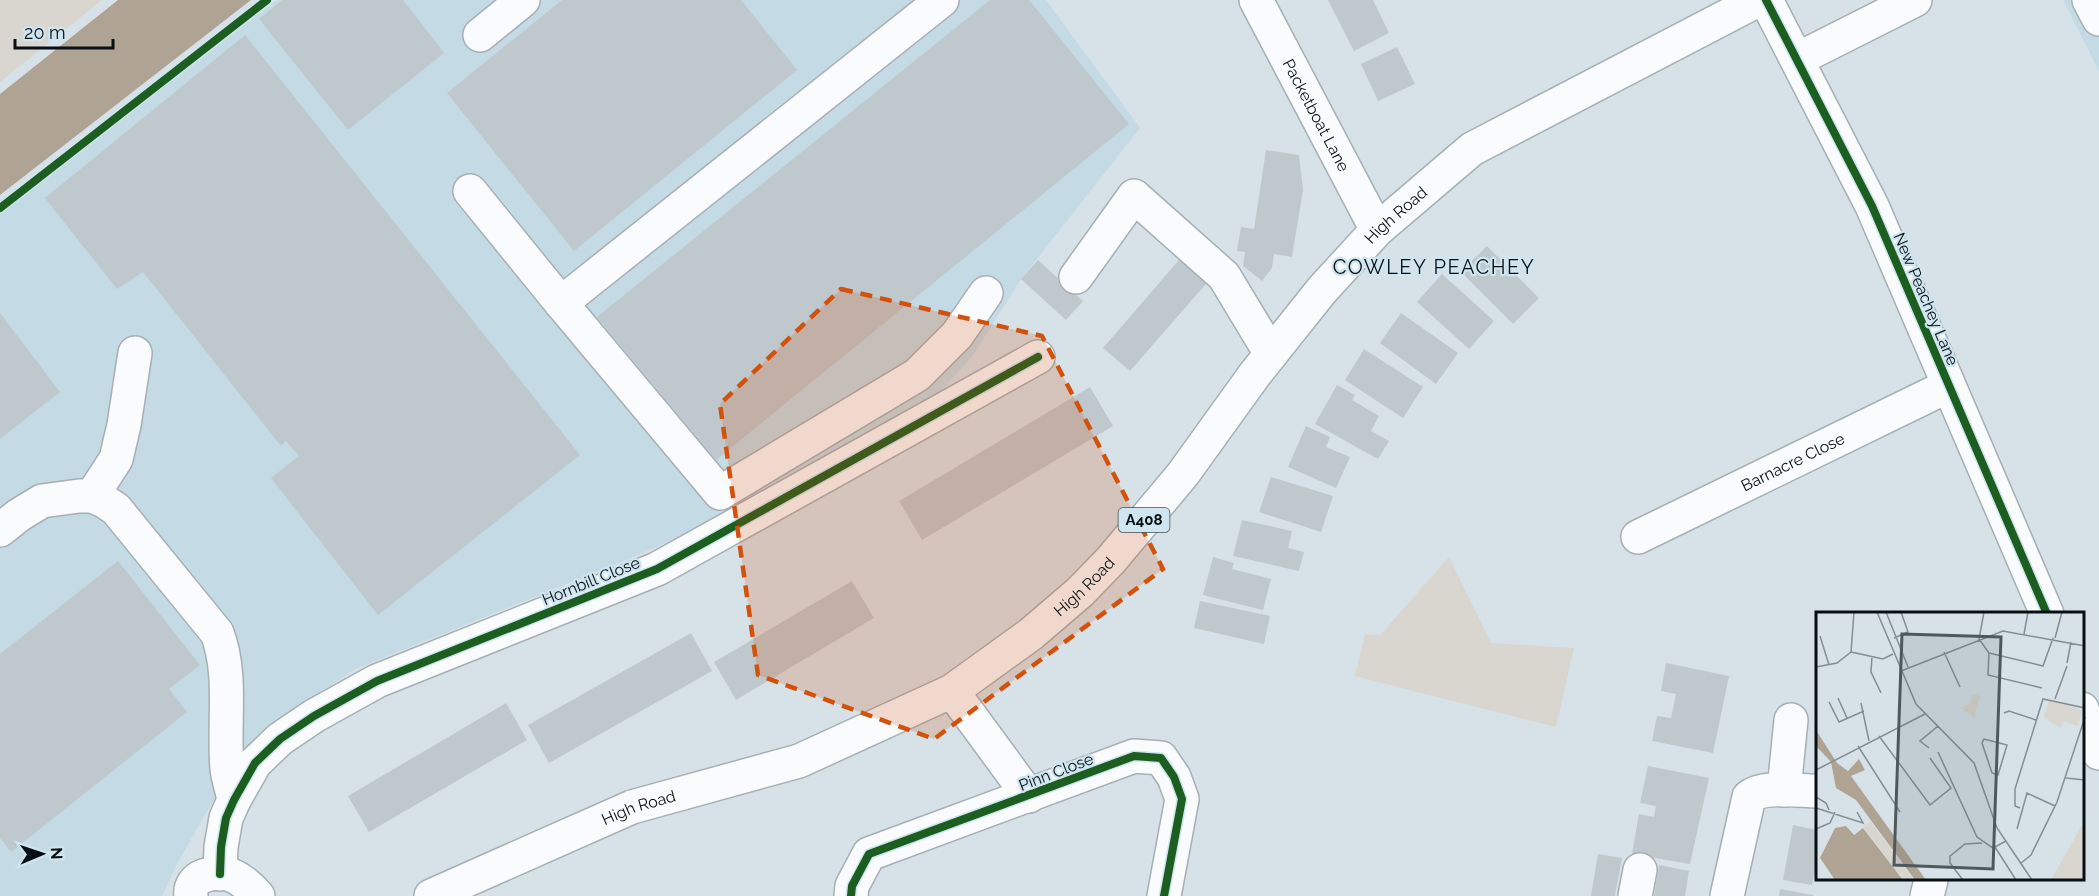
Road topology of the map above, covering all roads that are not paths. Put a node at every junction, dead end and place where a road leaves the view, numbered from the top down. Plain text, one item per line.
1 (523, 0) edge
2 (942, 0) edge
3 (1256, 0) edge
4 (1758, 0) edge
5 (1766, 0) edge
6 (1915, 0) edge
7 (2090, 0) edge
8 (2099, 19) edge
9 (480, 34) dead end
10 (1798, 59) junction
11 (470, 191) dead end
12 (1377, 230) junction
13 (1076, 277) dead end
14 (986, 293) dead end
15 (561, 303) junction
16 (135, 353) dead end
17 (1271, 354) junction
18 (1038, 357) dead end
19 (1948, 386) junction
20 (92, 496) junction
21 (0, 530) edge
22 (1638, 537) dead end
23 (2046, 612) edge
24 (952, 692) junction
25 (2084, 697) edge
26 (2099, 700) edge
27 (2084, 714) edge
28 (1791, 720) dead end
29 (2099, 753) edge
30 (1784, 790) junction
31 (1816, 791) edge
32 (1029, 796) junction
33 (234, 800) junction
34 (220, 874) junction
35 (1931, 881) edge
36 (191, 896) edge
37 (258, 896) edge
38 (431, 896) edge
39 (851, 896) edge
40 (1164, 896) edge
41 (1727, 896) edge
42 (1927, 896) edge

1 - 9 street
2 - 15 street
3 - 12 street, Packetboat Lane
4 - 12 street, High Road / A408
5 - 10 street, New Peachey Lane
6 - 10 street
7 - 8 street
10 - 19 street, New Peachey Lane
11 - 15 street
12 - 17 street, High Road / A408
13 - 17 street
14 - 15 street
16 - 20 street
17 - 24 street, High Road / A408
18 - 33 street, Hornbill Close
19 - 22 street, Barnacre Close
19 - 23 street, New Peachey Lane
20 - 21 street
20 - 33 street
24 - 32 street, Pinn Close
24 - 38 street, High Road / A408
25 - 26 street
27 - 29 street
28 - 30 street
30 - 31 street
30 - 41 street
32 - 39 street, Pinn Close
32 - 40 street, Pinn Close
33 - 34 street, Hornbill Close
34 - 36 street
34 - 37 street
35 - 42 street

